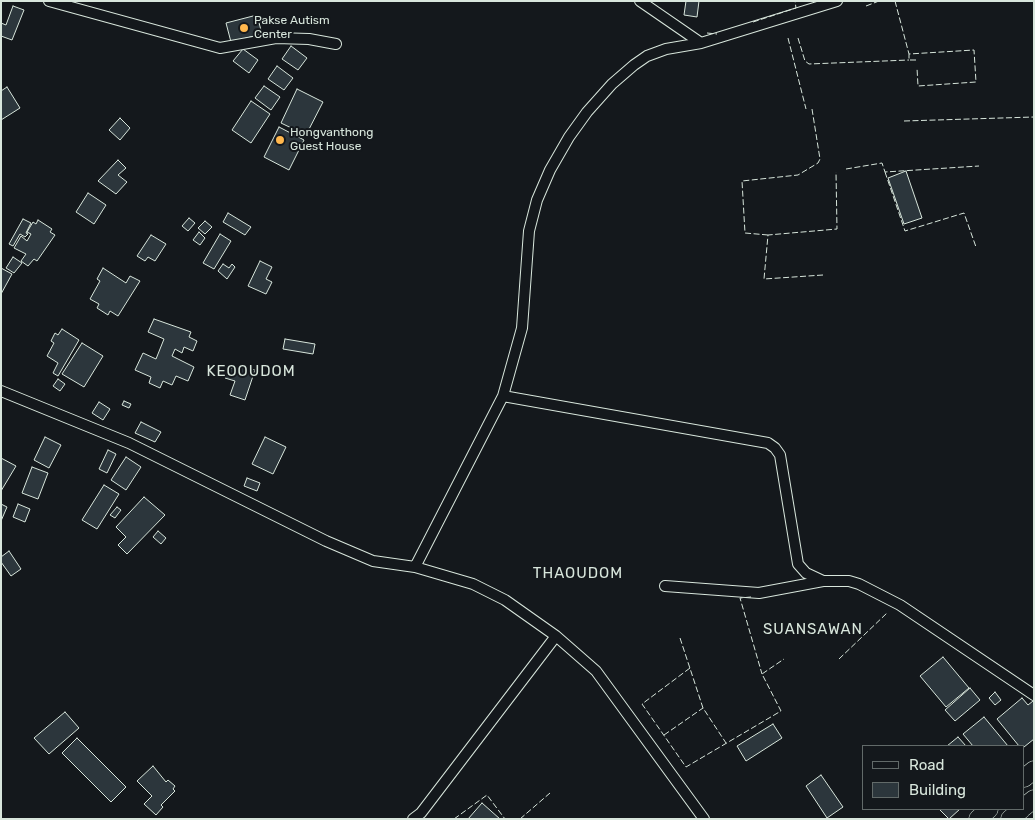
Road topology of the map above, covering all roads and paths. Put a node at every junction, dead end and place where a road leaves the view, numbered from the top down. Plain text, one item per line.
1 (49, 1) edge
2 (640, 1) edge
3 (837, 1) edge
4 (701, 42) junction
5 (336, 44) dead end
6 (1, 391) edge
7 (503, 396) junction
8 (415, 568) junction
9 (823, 580) junction
10 (666, 586) dead end
11 (556, 636) junction
12 (1034, 694) edge
13 (988, 810) edge
14 (1021, 810) edge
15 (420, 817) edge
16 (704, 819) edge
17 (978, 819) edge
18 (1010, 819) edge

1 - 5 street
2 - 4 street
3 - 4 street
4 - 7 street
6 - 8 street
7 - 8 street
7 - 9 street
8 - 11 street
9 - 10 street
9 - 12 street
11 - 15 street
11 - 16 street
13 - 17 highway
14 - 18 highway

